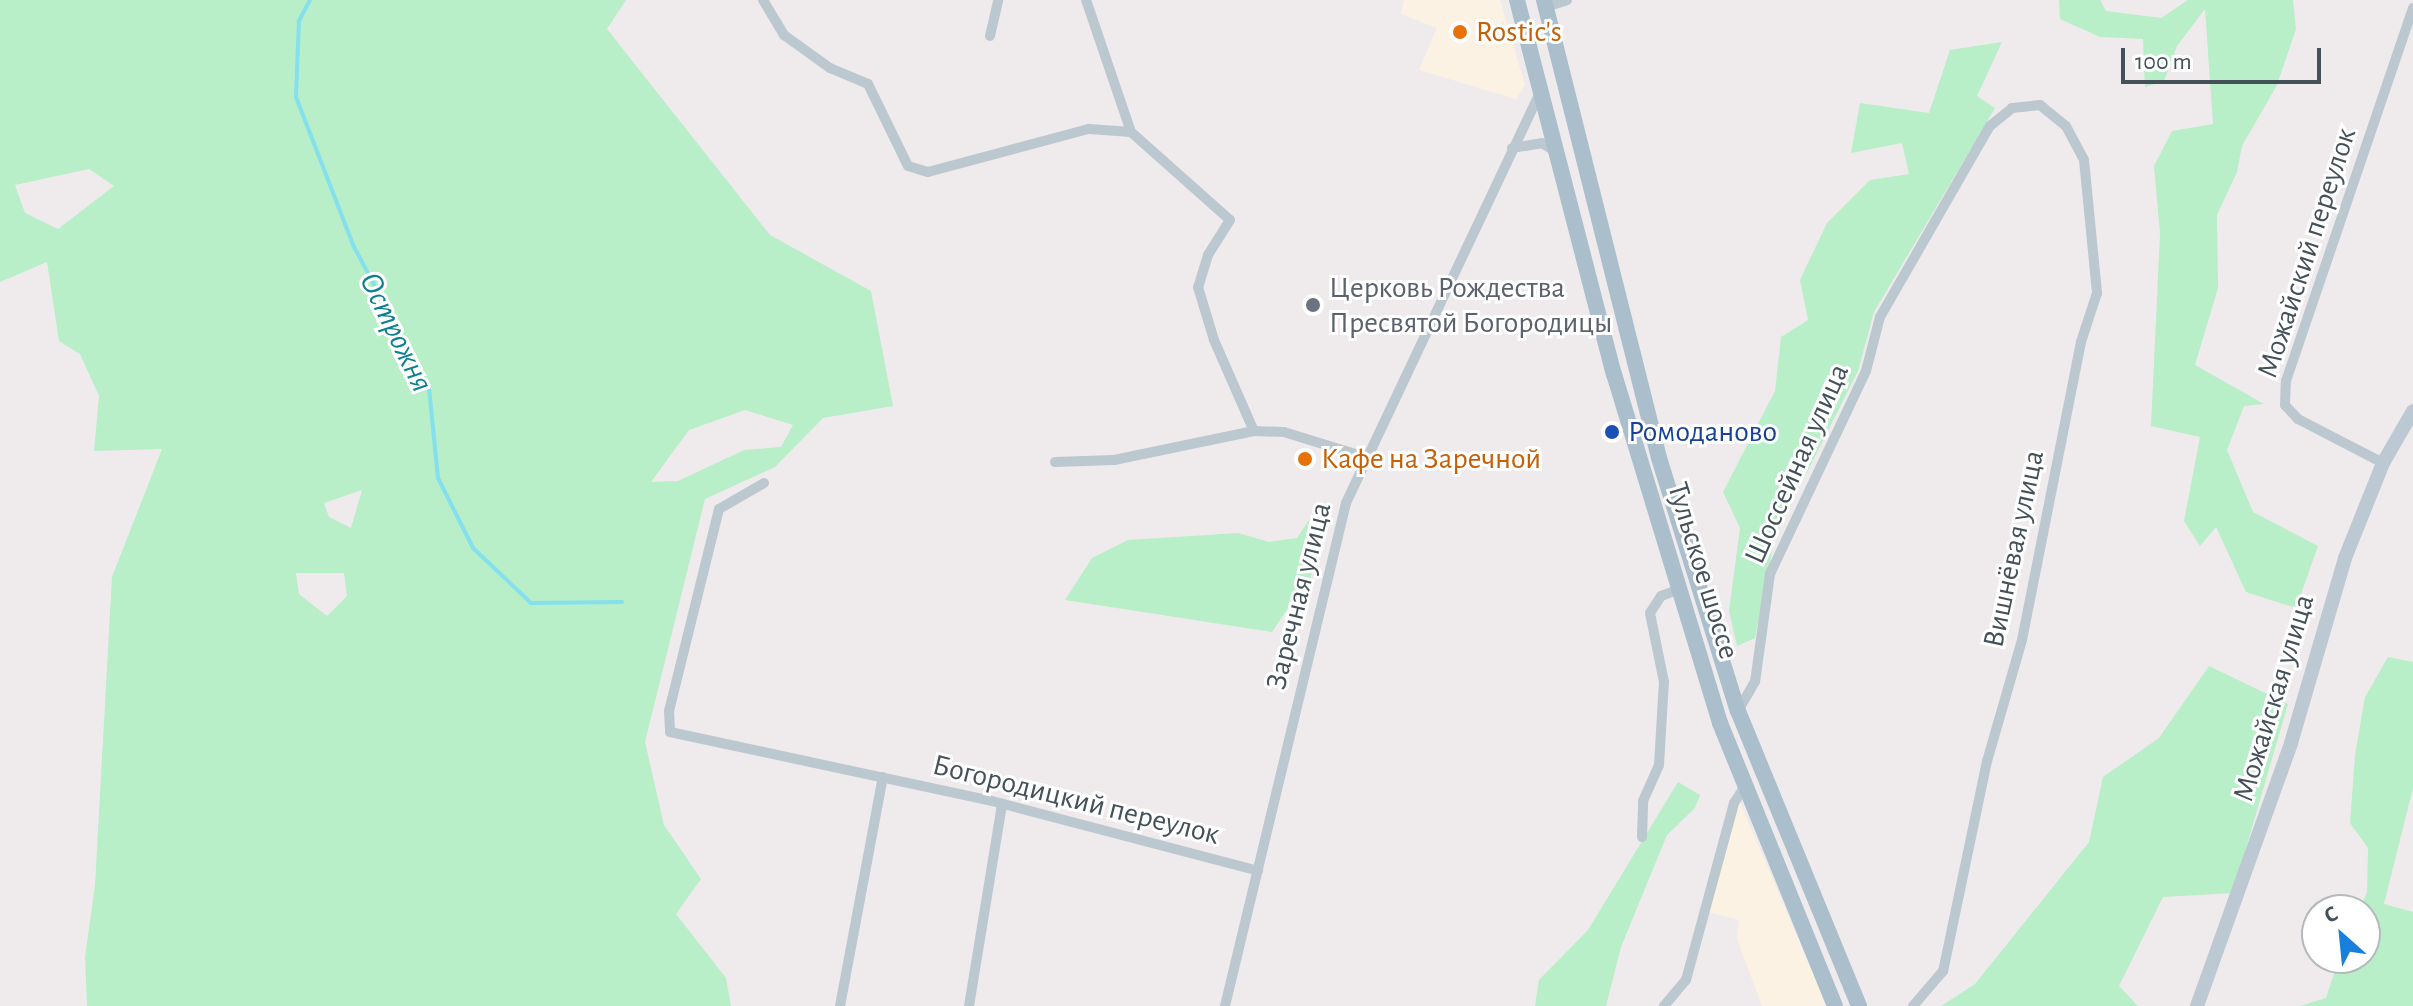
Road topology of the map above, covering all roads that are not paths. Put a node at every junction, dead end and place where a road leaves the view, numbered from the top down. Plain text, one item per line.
1 (763, 0) edge
2 (998, 0) edge
3 (1086, 0) edge
4 (1517, 0) edge
5 (1567, 0) edge
6 (1545, 4) edge
7 (2413, 8) edge
8 (990, 36) dead end
9 (1542, 88) junction
10 (2040, 105) joint
11 (1131, 132) junction
12 (1512, 148) junction
13 (1560, 157) junction
14 (2413, 411) edge
15 (1254, 431) junction
16 (1365, 457) junction
17 (1055, 462) dead end
18 (2383, 463) junction
19 (764, 483) dead end
20 (1680, 589) junction
21 (1738, 711) junction
22 (883, 777) junction
23 (1745, 786) junction
24 (1002, 804) junction
25 (1642, 837) dead end
26 (1258, 871) junction
27 (840, 1006) edge
28 (969, 1006) edge
29 (1225, 1006) edge
30 (1664, 1006) edge
31 (1835, 1006) edge
32 (1859, 1006) edge
33 (1913, 1006) edge
34 (2197, 1006) edge

1 - 11 street
2 - 8 street
3 - 11 street
4 - 9 main road, Тульское шоссе
5 - 6 street
6 - 21 main road, Тульское шоссе
7 - 18 street, Можайский переулок
9 - 12 street, Заречная улица
9 - 13 main road, Тульское шоссе
10 - 21 street, Шоссейная улица
10 - 33 street, Вишнёвая улица
11 - 15 street
12 - 13 street
12 - 16 street, Заречная улица
13 - 20 main road, Тульское шоссе
14 - 18 street, Можайская улица
15 - 16 street
15 - 17 street
16 - 26 street, Заречная улица
18 - 34 street, Можайская улица
19 - 22 street, Богородицкий переулок
20 - 23 main road, Тульское шоссе
20 - 25 street
21 - 32 main road, Тульское шоссе
22 - 24 street, Богородицкий переулок
22 - 27 street
23 - 30 street
23 - 31 main road, Тульское шоссе
24 - 26 street, Богородицкий переулок
24 - 28 street
26 - 29 street, Заречная улица

